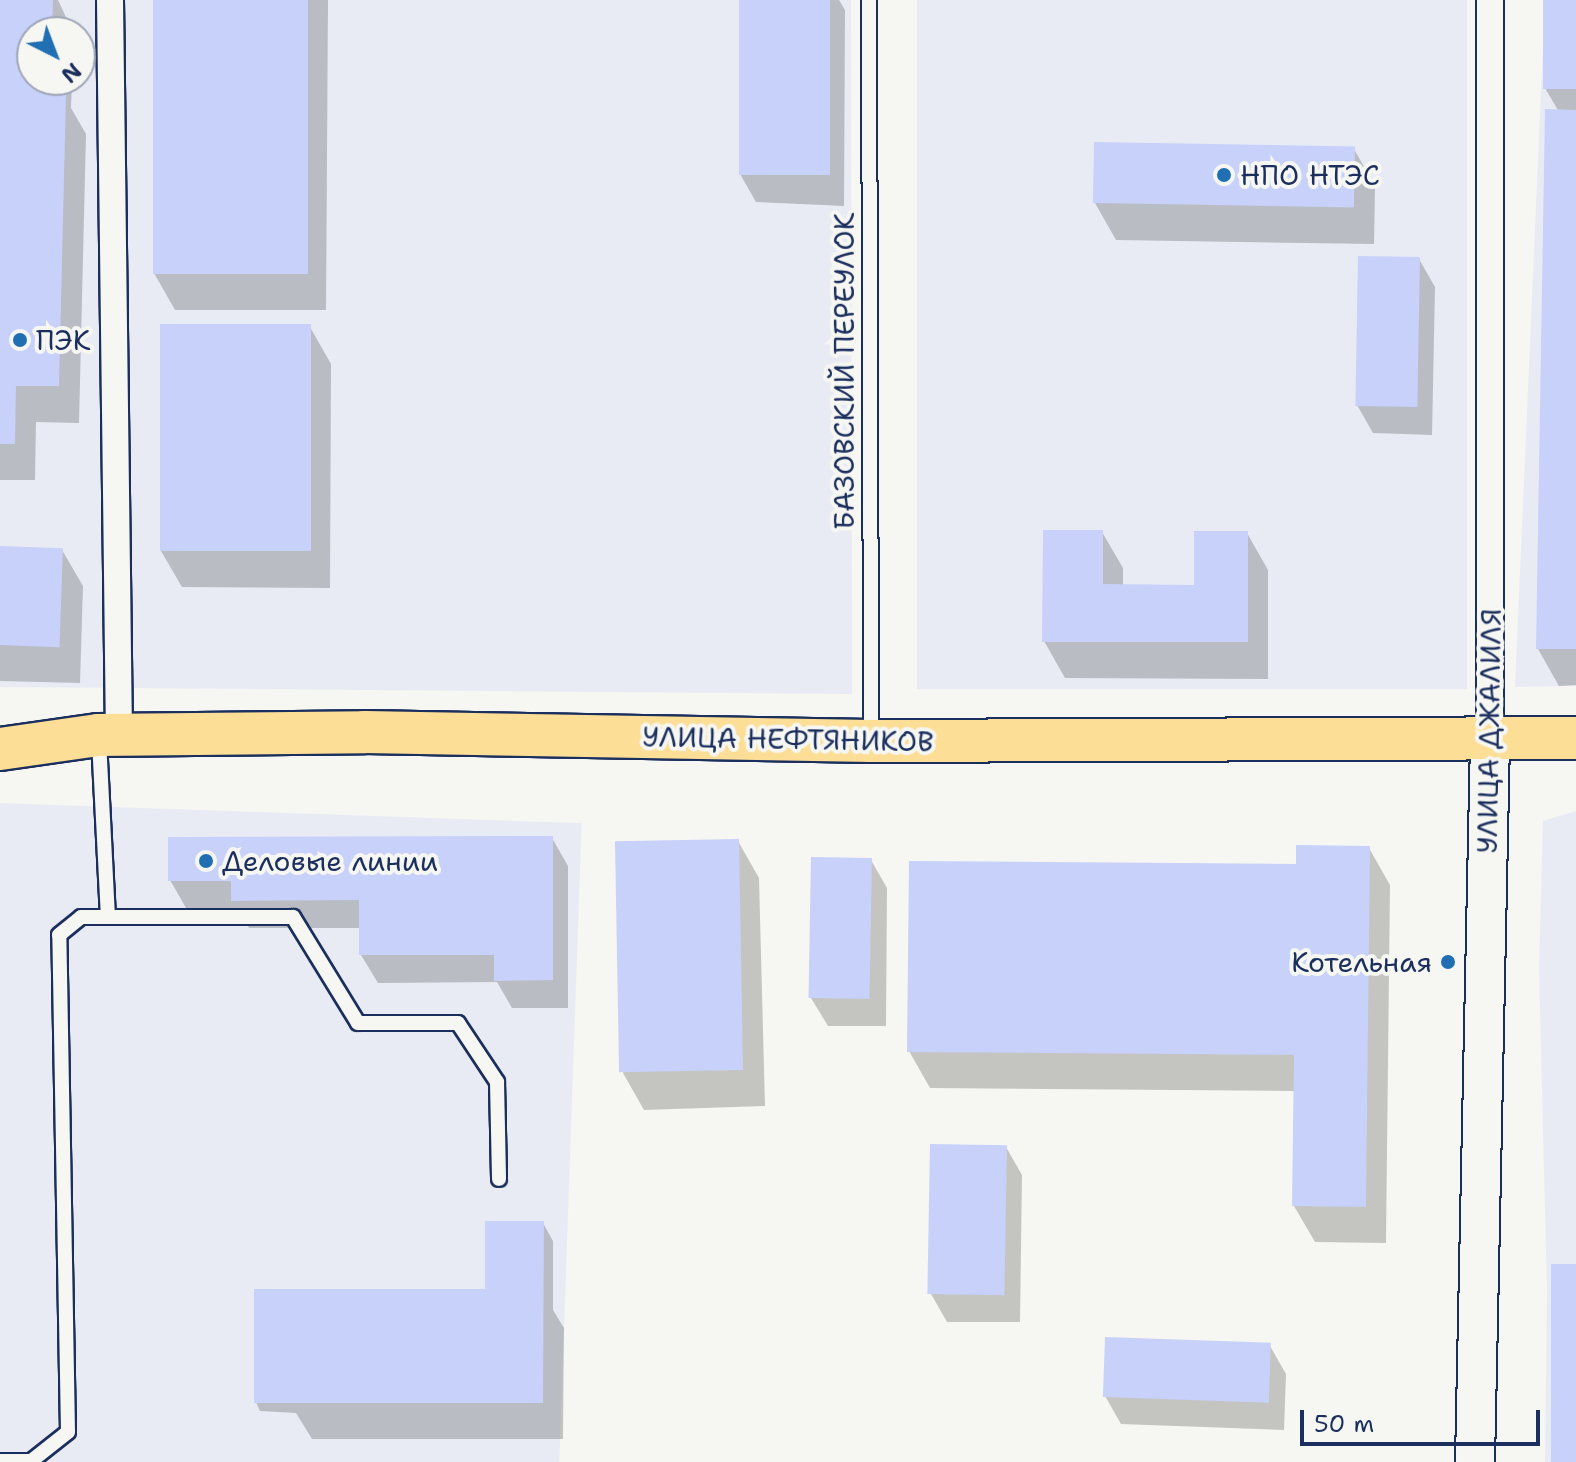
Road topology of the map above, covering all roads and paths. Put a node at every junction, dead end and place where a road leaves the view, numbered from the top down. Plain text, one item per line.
1 (110, 0) edge
2 (869, 0) edge
3 (1490, 0) edge
4 (108, 735) junction
5 (1490, 737) junction
6 (1576, 738) edge
7 (871, 741) junction
8 (0, 749) edge
9 (108, 917) junction
10 (499, 1179) dead end
11 (0, 1461) edge
12 (30, 1462) edge
13 (1475, 1462) edge

1 - 4 street
2 - 7 lane, БАЗОВСКИЙ ПЕРЕУЛОК
3 - 5 street, УЛИЦА ДЖАЛИЛЯ
4 - 7 main road, УЛИЦА НЕФТЯНИКОВ
4 - 8 main road, УЛИЦА НЕФТЯНИКОВ
4 - 9 lane
5 - 6 main road, УЛИЦА НЕФТЯНИКОВ
5 - 7 main road, УЛИЦА НЕФТЯНИКОВ
5 - 13 main road, УЛИЦА ДЖАЛИЛЯ
9 - 10 lane
9 - 12 lane
11 - 12 lane

